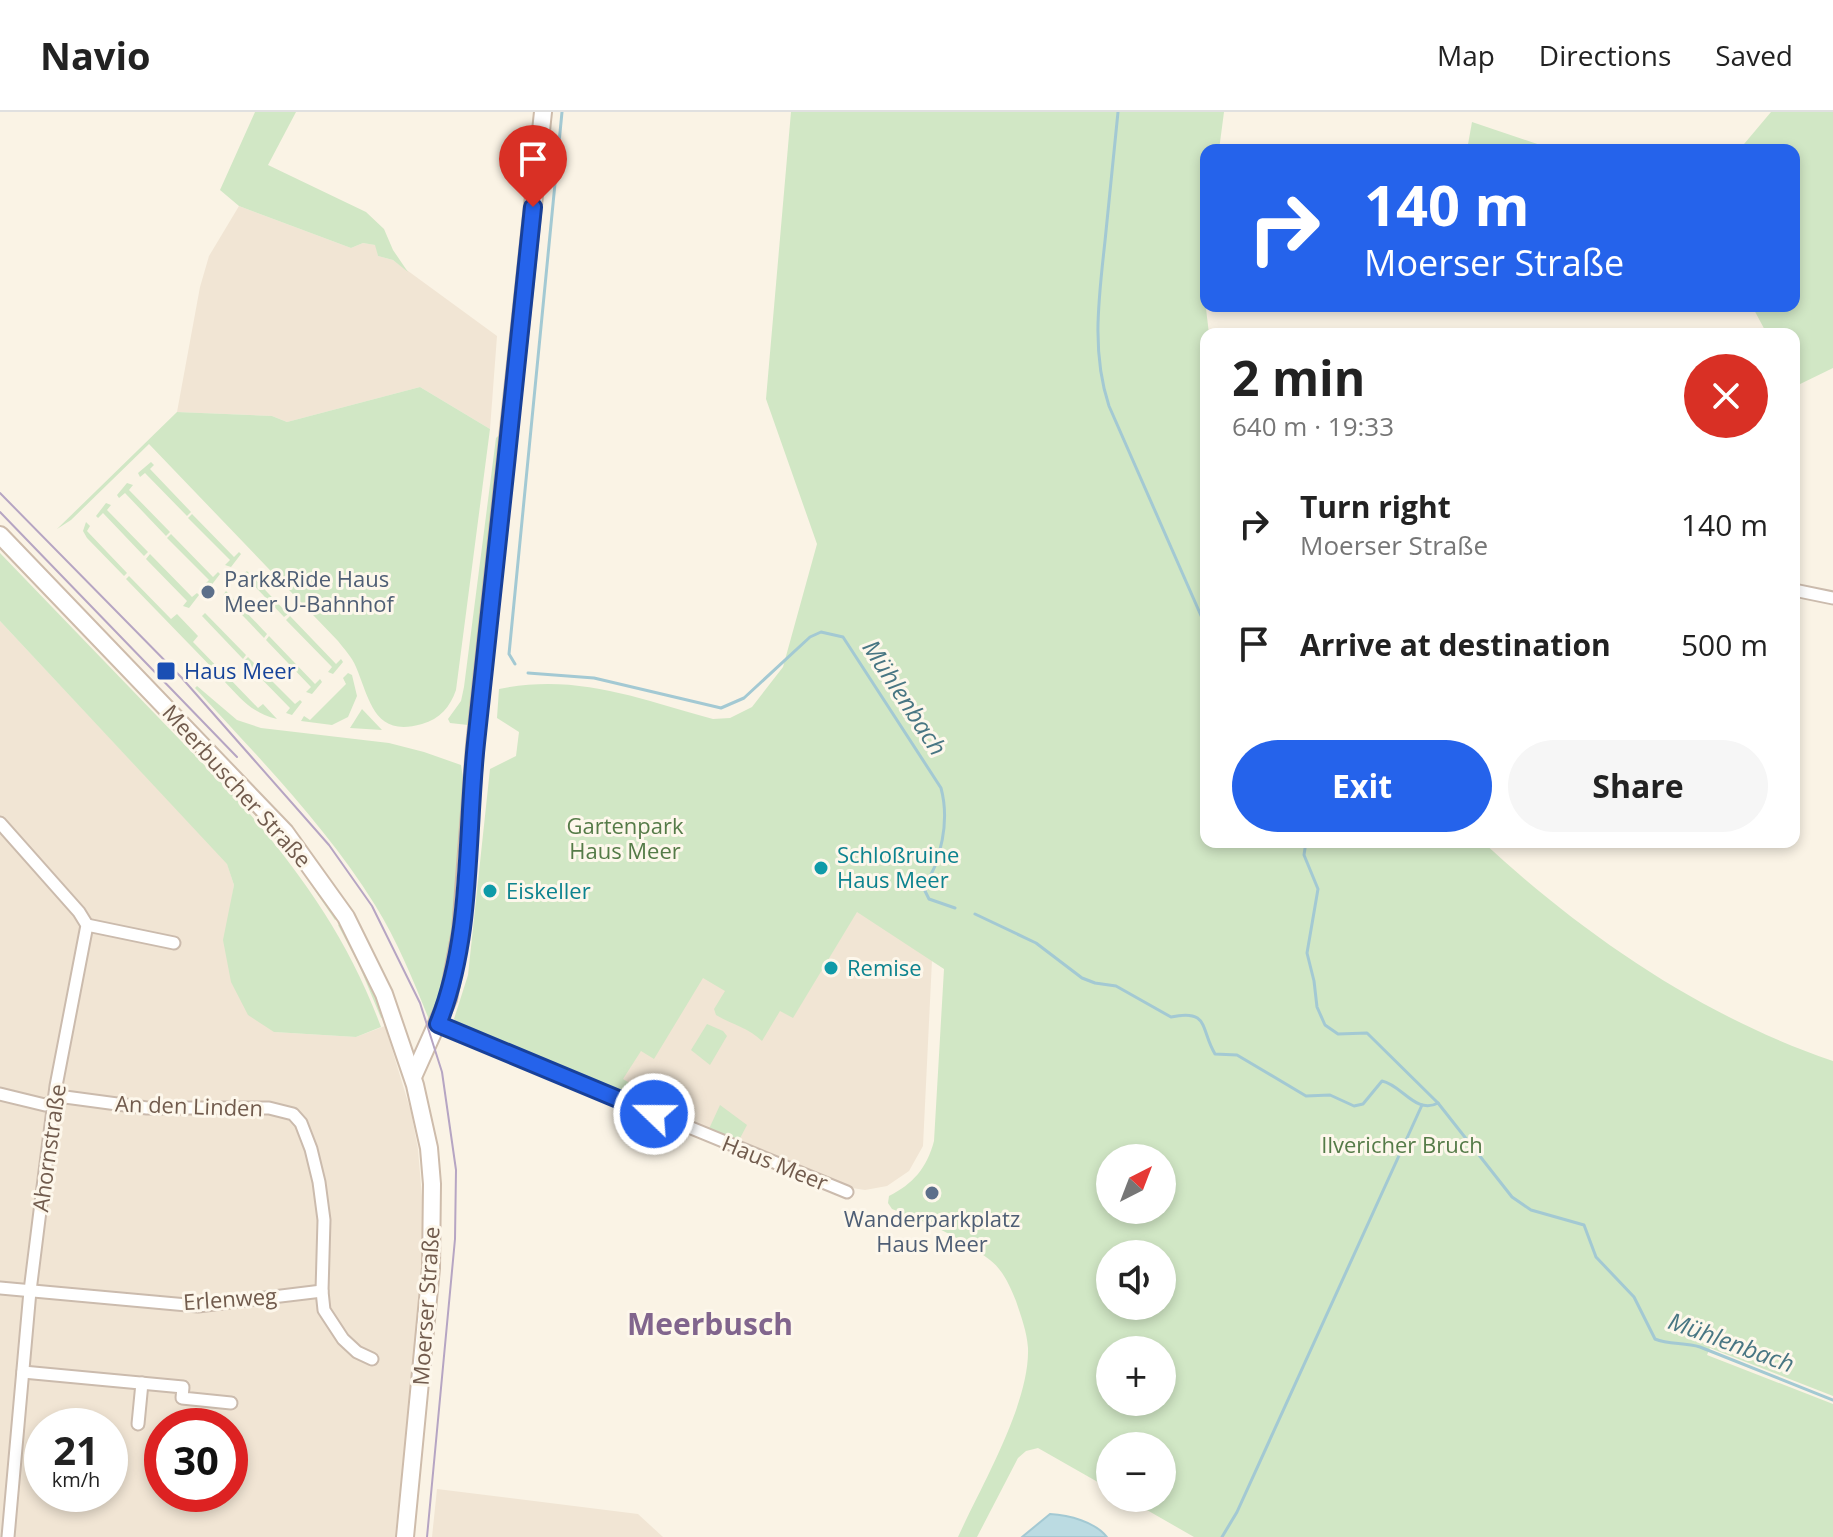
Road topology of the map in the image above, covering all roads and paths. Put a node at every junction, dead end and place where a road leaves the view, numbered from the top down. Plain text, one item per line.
1 (543, 112) edge
2 (0, 535) edge
3 (1800, 591) edge
4 (1833, 598) edge
5 (0, 823) edge
6 (87, 925) junction
7 (174, 943) dead end
8 (434, 1030) junction
9 (398, 1031) junction
10 (413, 1077) junction
11 (0, 1094) edge
12 (56, 1101) junction
13 (847, 1192) dead end
14 (0, 1288) edge
15 (30, 1291) junction
16 (322, 1291) junction
17 (372, 1359) dead end
18 (23, 1372) junction
19 (142, 1383) junction
20 (231, 1403) dead end
21 (138, 1424) dead end
22 (8, 1537) edge
23 (405, 1537) edge

1 - 8 main road
2 - 9 main road, Meerbuscher Straße
3 - 4 street
5 - 6 street
6 - 7 street
6 - 12 street, Ahornstraße
8 - 9 main road
8 - 10 main road
8 - 13 street, Haus Meer
9 - 10 main road, Moerser Straße
10 - 23 main road, Moerser Straße
11 - 12 street, An den Linden
12 - 15 street, Ahornstraße
12 - 16 street, An den Linden
14 - 15 street, Erlenweg
15 - 16 street, Erlenweg
15 - 18 street, Ahornstraße
16 - 17 street
18 - 19 street
18 - 22 street, Ahornstraße
19 - 20 street
19 - 21 street

